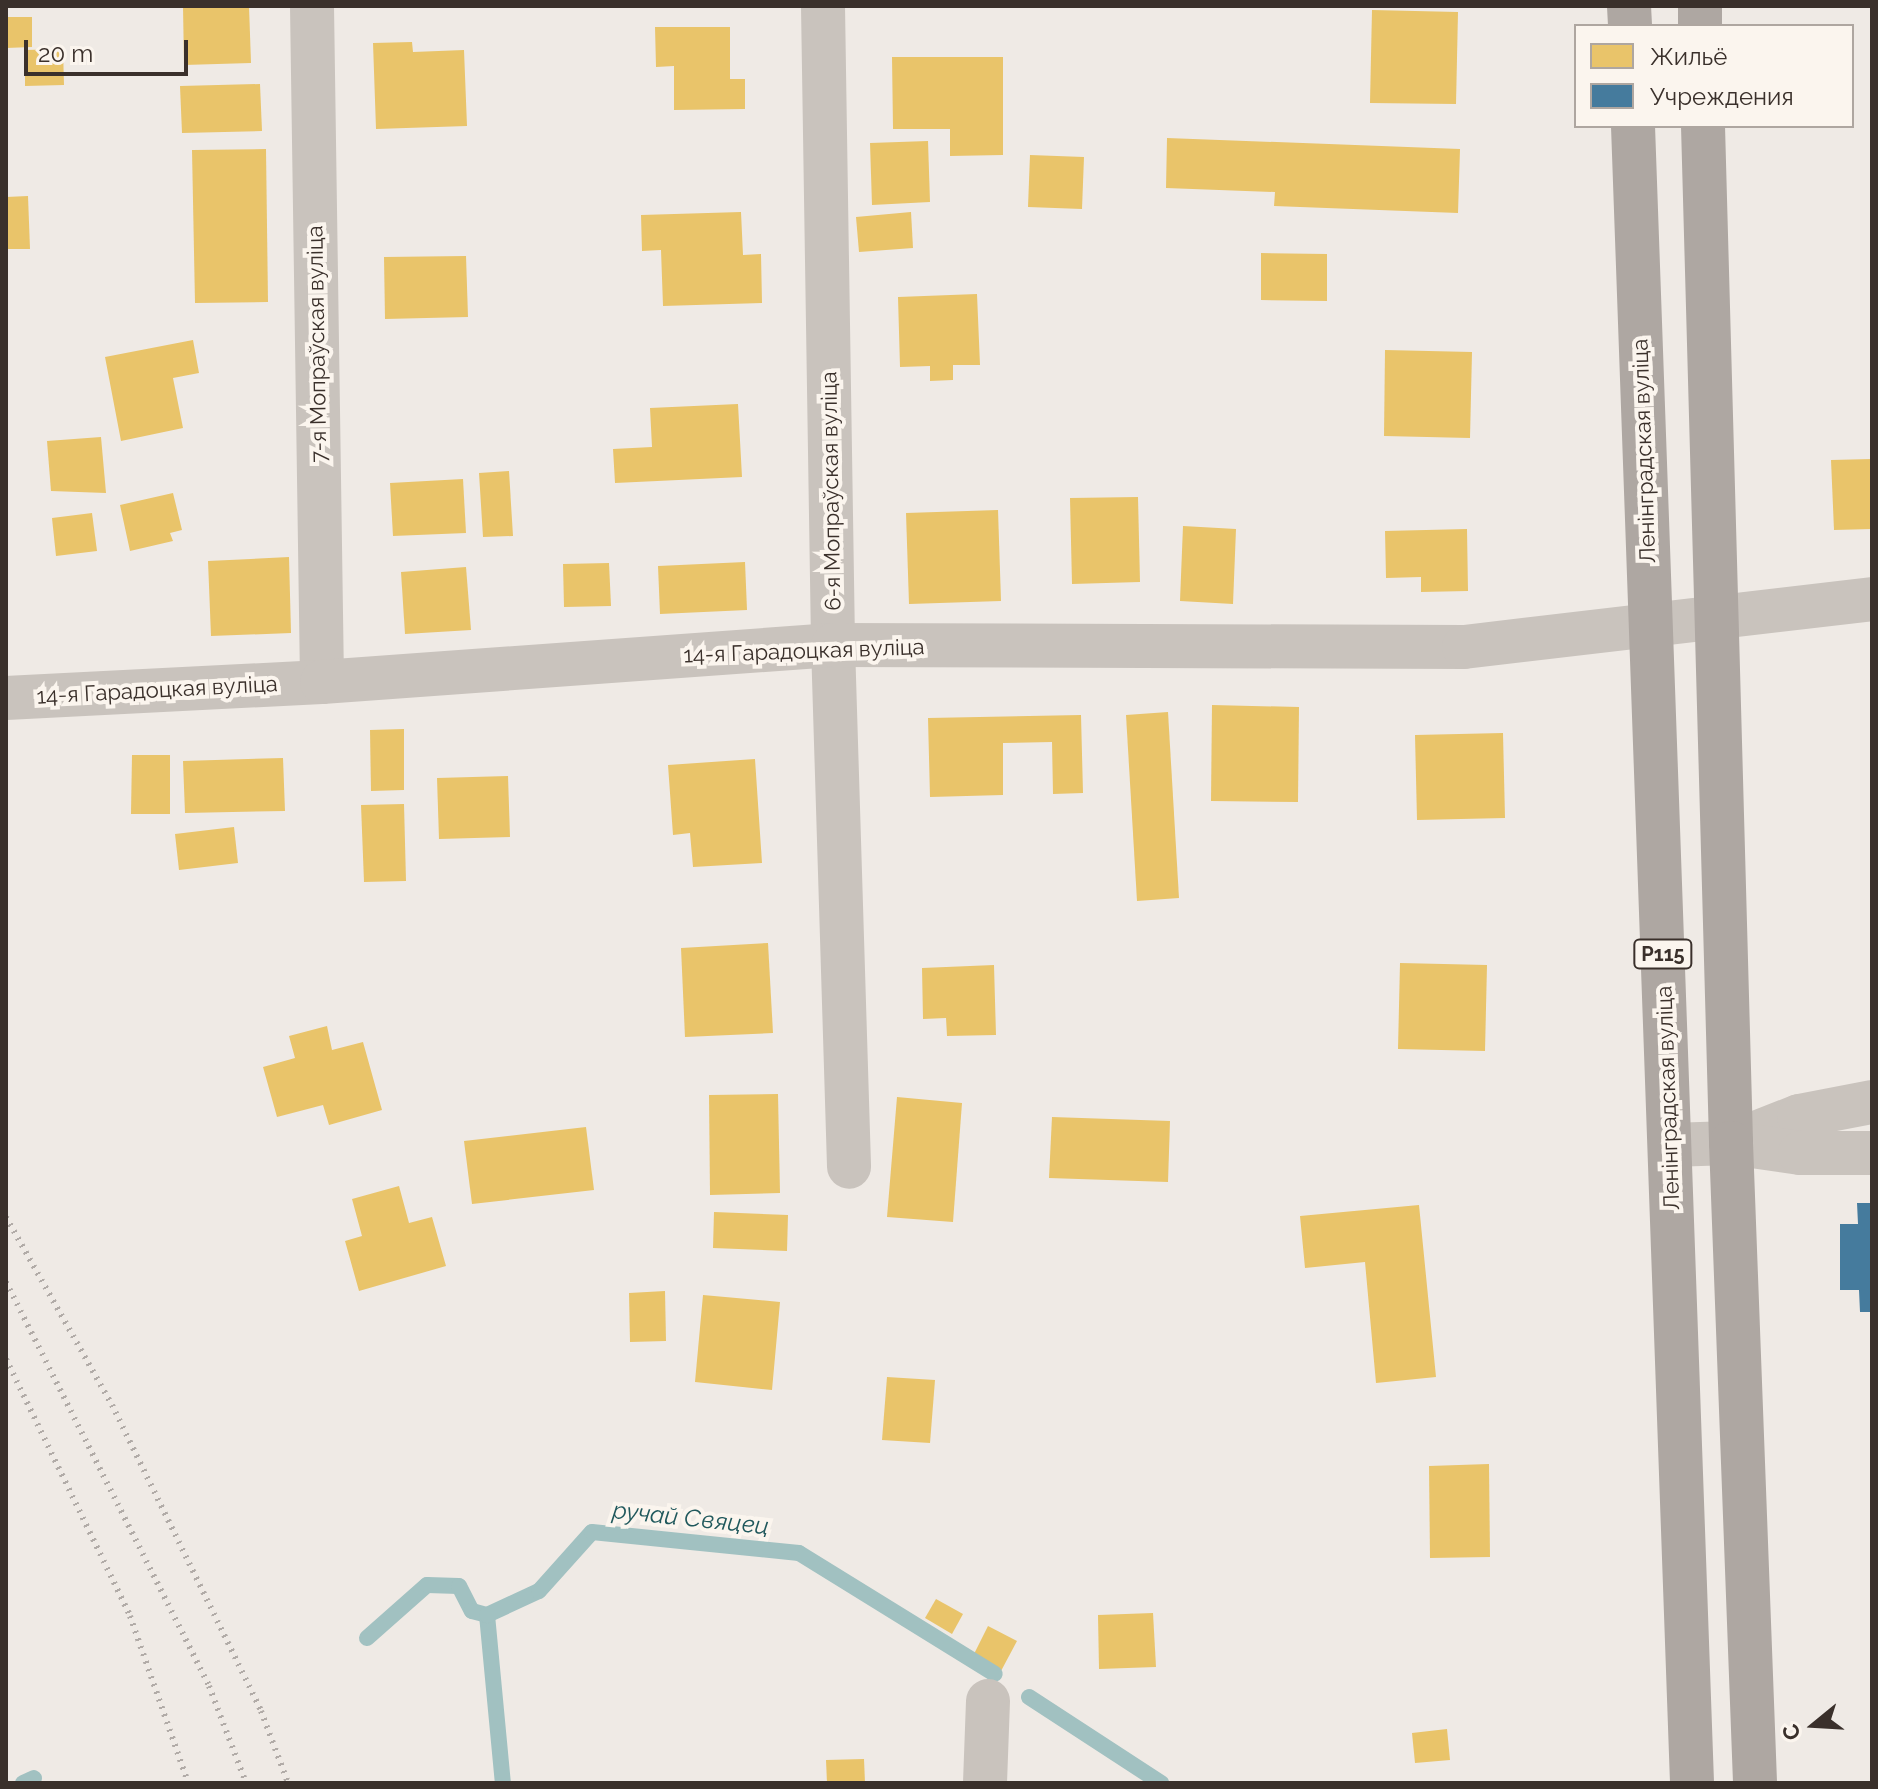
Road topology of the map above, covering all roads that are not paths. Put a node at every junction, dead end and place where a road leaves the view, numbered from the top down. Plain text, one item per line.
1 (312, 6) edge
2 (823, 6) edge
3 (1633, 128) edge
4 (1703, 128) edge
5 (1872, 599) edge
6 (1717, 619) junction
7 (1650, 627) junction
8 (833, 645) junction
9 (322, 682) junction
10 (6, 698) edge
11 (1872, 1102) edge
12 (1731, 1143) junction
13 (1670, 1145) junction
14 (1872, 1153) edge
15 (849, 1167) dead end
16 (988, 1701) dead end
17 (985, 1783) edge
18 (1692, 1783) edge
19 (1755, 1783) edge

1 - 9 street, 7-я Мопраўская вуліца
2 - 8 street, 6-я Мопраўская вуліца
3 - 7 main road, Ленінградская вуліца / Р115
4 - 6 main road, Р115
5 - 6 street, 14-я Гарадоцкая вуліца
6 - 7 street, 14-я Гарадоцкая вуліца
6 - 12 main road, Р115
7 - 8 street, 14-я Гарадоцкая вуліца
7 - 13 main road, Ленінградская вуліца / Р115
8 - 9 street, 14-я Гарадоцкая вуліца
8 - 15 street, 6-я Мопраўская вуліца
9 - 10 street, 14-я Гарадоцкая вуліца
11 - 12 street
12 - 13 street
12 - 14 street
12 - 19 main road, Р115
13 - 18 main road, Ленінградская вуліца / Р115
16 - 17 street

